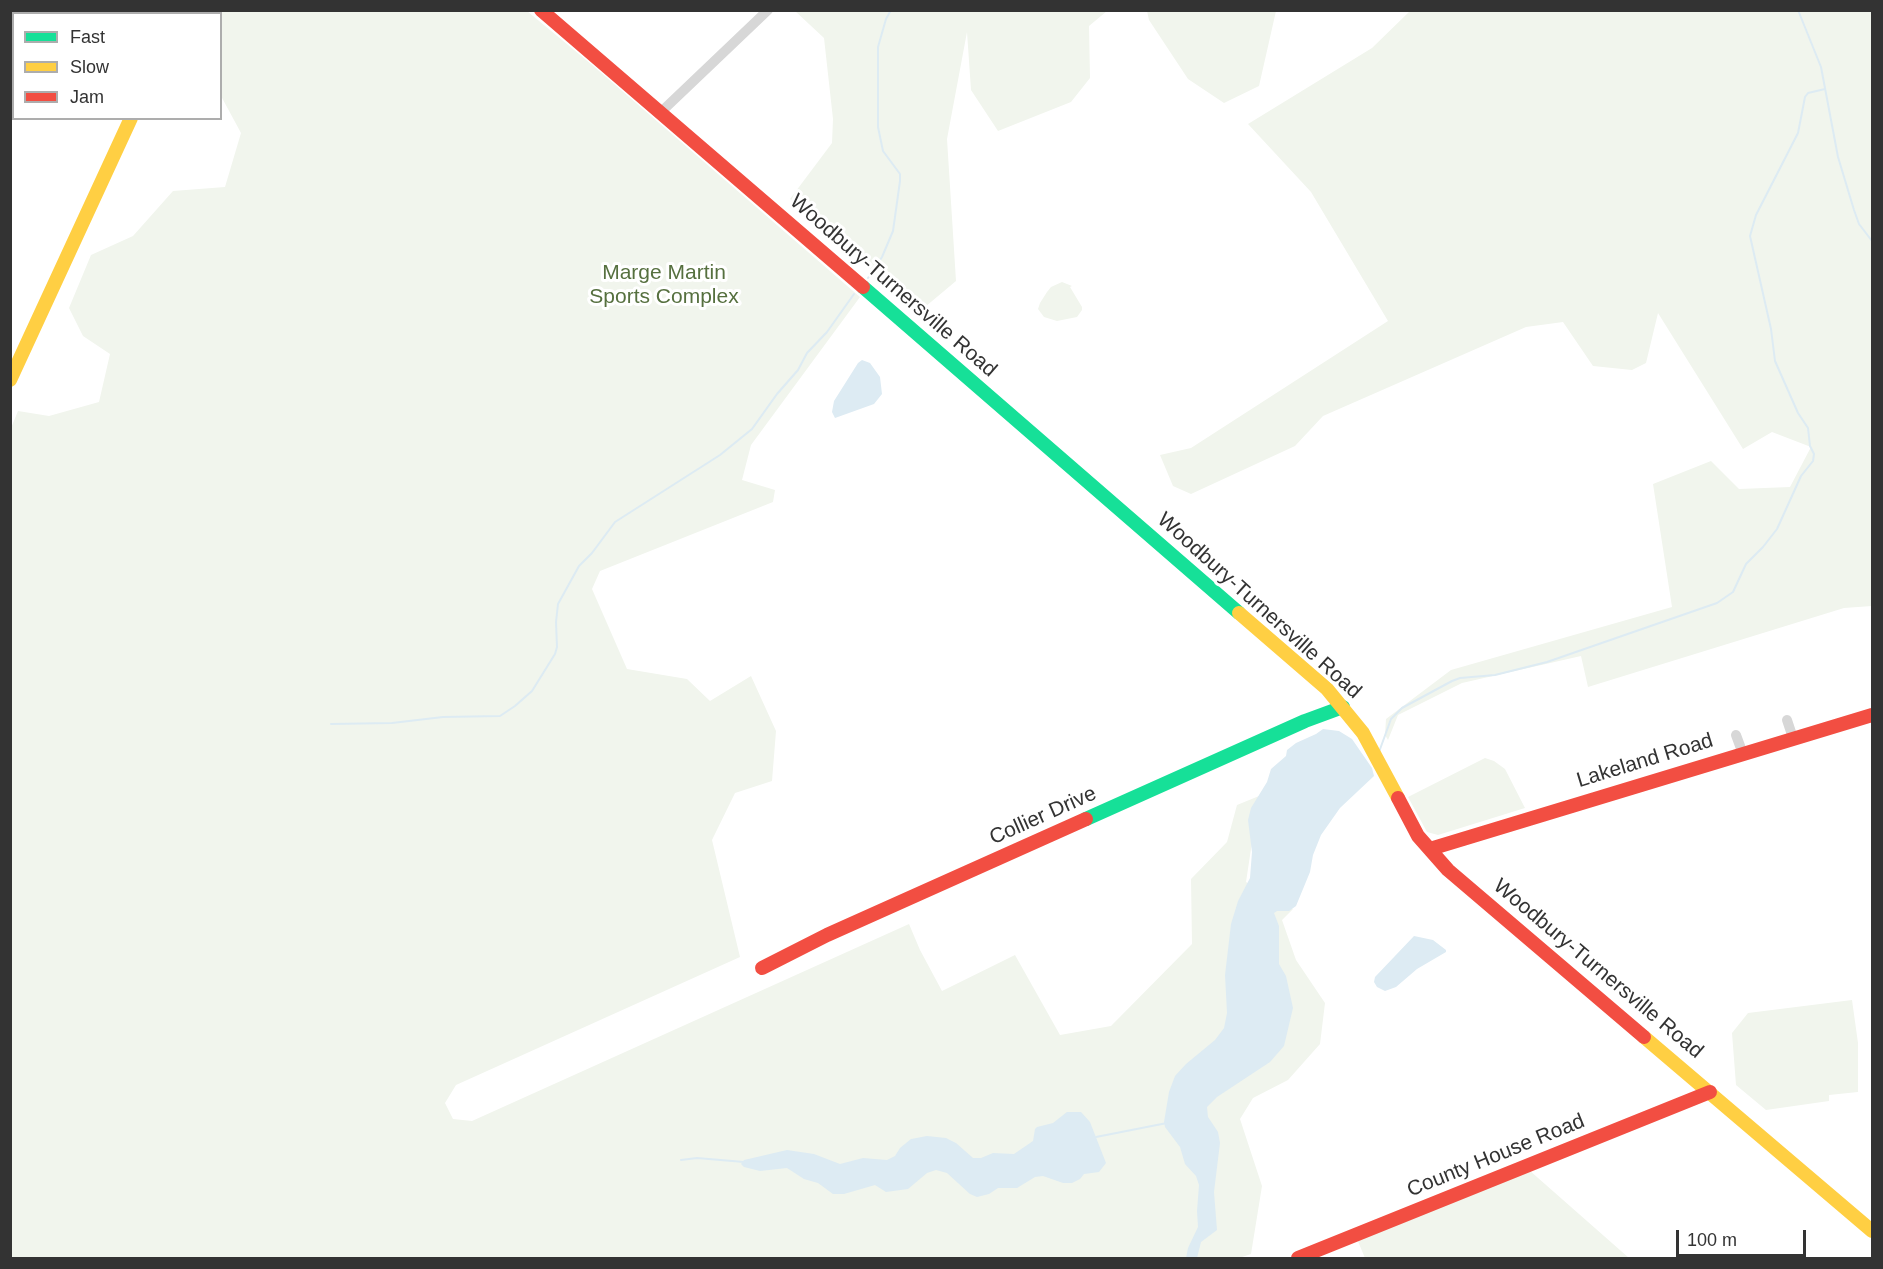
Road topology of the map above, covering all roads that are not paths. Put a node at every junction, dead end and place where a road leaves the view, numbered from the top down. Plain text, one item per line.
1 (541, 10) edge
2 (768, 10) edge
3 (661, 112) junction
4 (130, 120) edge
5 (10, 380) edge
6 (1342, 707) junction
7 (1872, 715) edge
8 (1787, 720) dead end
9 (1736, 735) dead end
10 (1793, 738) junction
11 (1743, 754) junction
12 (1430, 849) junction
13 (762, 968) dead end
14 (1710, 1092) junction
15 (1872, 1231) edge
16 (1298, 1258) edge

1 - 3 street
2 - 3 street
3 - 6 street, Woodbury-Turnersville Road
4 - 5 street
6 - 12 street, Woodbury-Turnersville Road
6 - 13 street, Collier Drive
7 - 10 street, Lakeland Road
8 - 10 street
9 - 11 street
10 - 11 street, Lakeland Road
11 - 12 street, Lakeland Road
12 - 14 street, Woodbury-Turnersville Road
14 - 15 street, Woodbury-Turnersville Road
14 - 16 street, County House Road

